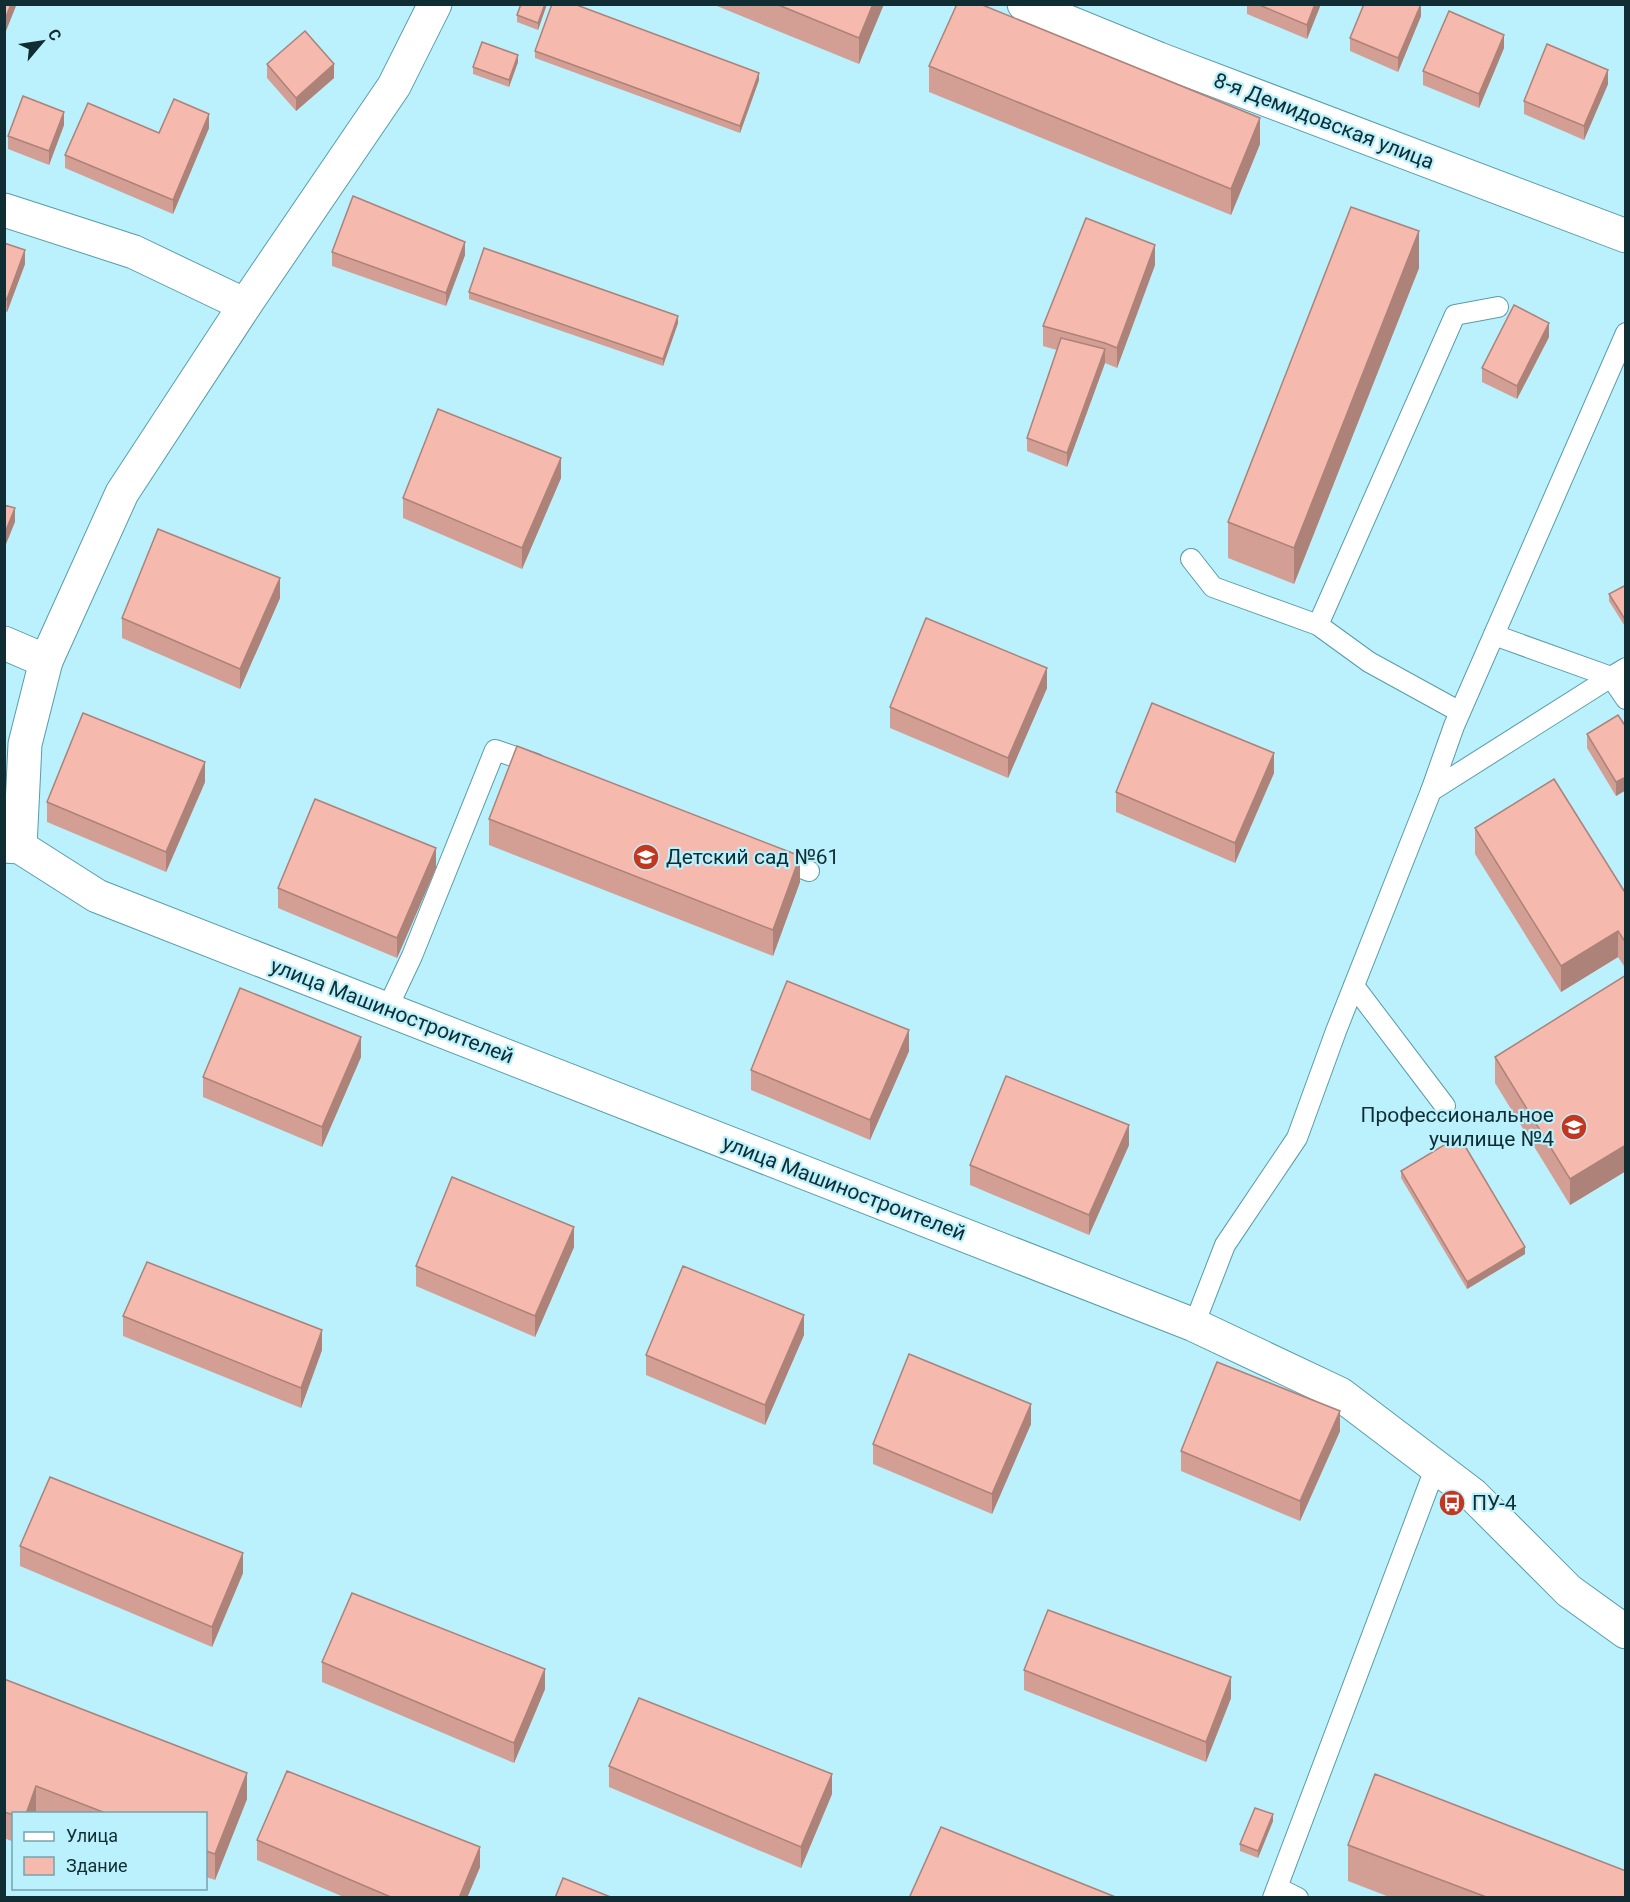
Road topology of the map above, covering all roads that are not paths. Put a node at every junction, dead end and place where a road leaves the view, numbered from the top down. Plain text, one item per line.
1 (435, 4) edge
2 (1024, 4) edge
3 (4, 210) edge
4 (1626, 236) edge
5 (245, 306) junction
6 (1498, 307) dead end
7 (1626, 333) edge
8 (1191, 559) dead end
9 (1318, 625) junction
10 (1494, 635) junction
11 (4, 643) edge
12 (46, 661) junction
13 (1618, 673) edge
14 (1626, 699) edge
15 (1460, 712) junction
16 (549, 770) edge
17 (1431, 791) junction
18 (12, 846) edge
19 (755, 850) edge
20 (809, 871) dead end
21 (1354, 986) junction
22 (387, 1009) junction
23 (1445, 1106) dead end
24 (1194, 1325) junction
25 (1436, 1467) junction
26 (1626, 1632) edge
27 (1276, 1893) edge
28 (1298, 1898) edge

1 - 5 street
2 - 4 street, 8-я Демидовская улица
3 - 5 street
5 - 12 street
6 - 9 lane
7 - 10 lane
8 - 9 lane
9 - 15 lane
10 - 13 lane
10 - 15 lane
11 - 12 street
12 - 18 street
13 - 14 lane
13 - 17 lane
15 - 17 lane
16 - 22 lane
17 - 21 lane
18 - 22 street, улица Машиностроителей
19 - 20 lane
21 - 23 lane
21 - 24 lane
22 - 24 street, улица Машиностроителей
24 - 25 street, улица Машиностроителей
25 - 26 street, улица Машиностроителей
25 - 27 lane
27 - 28 lane

